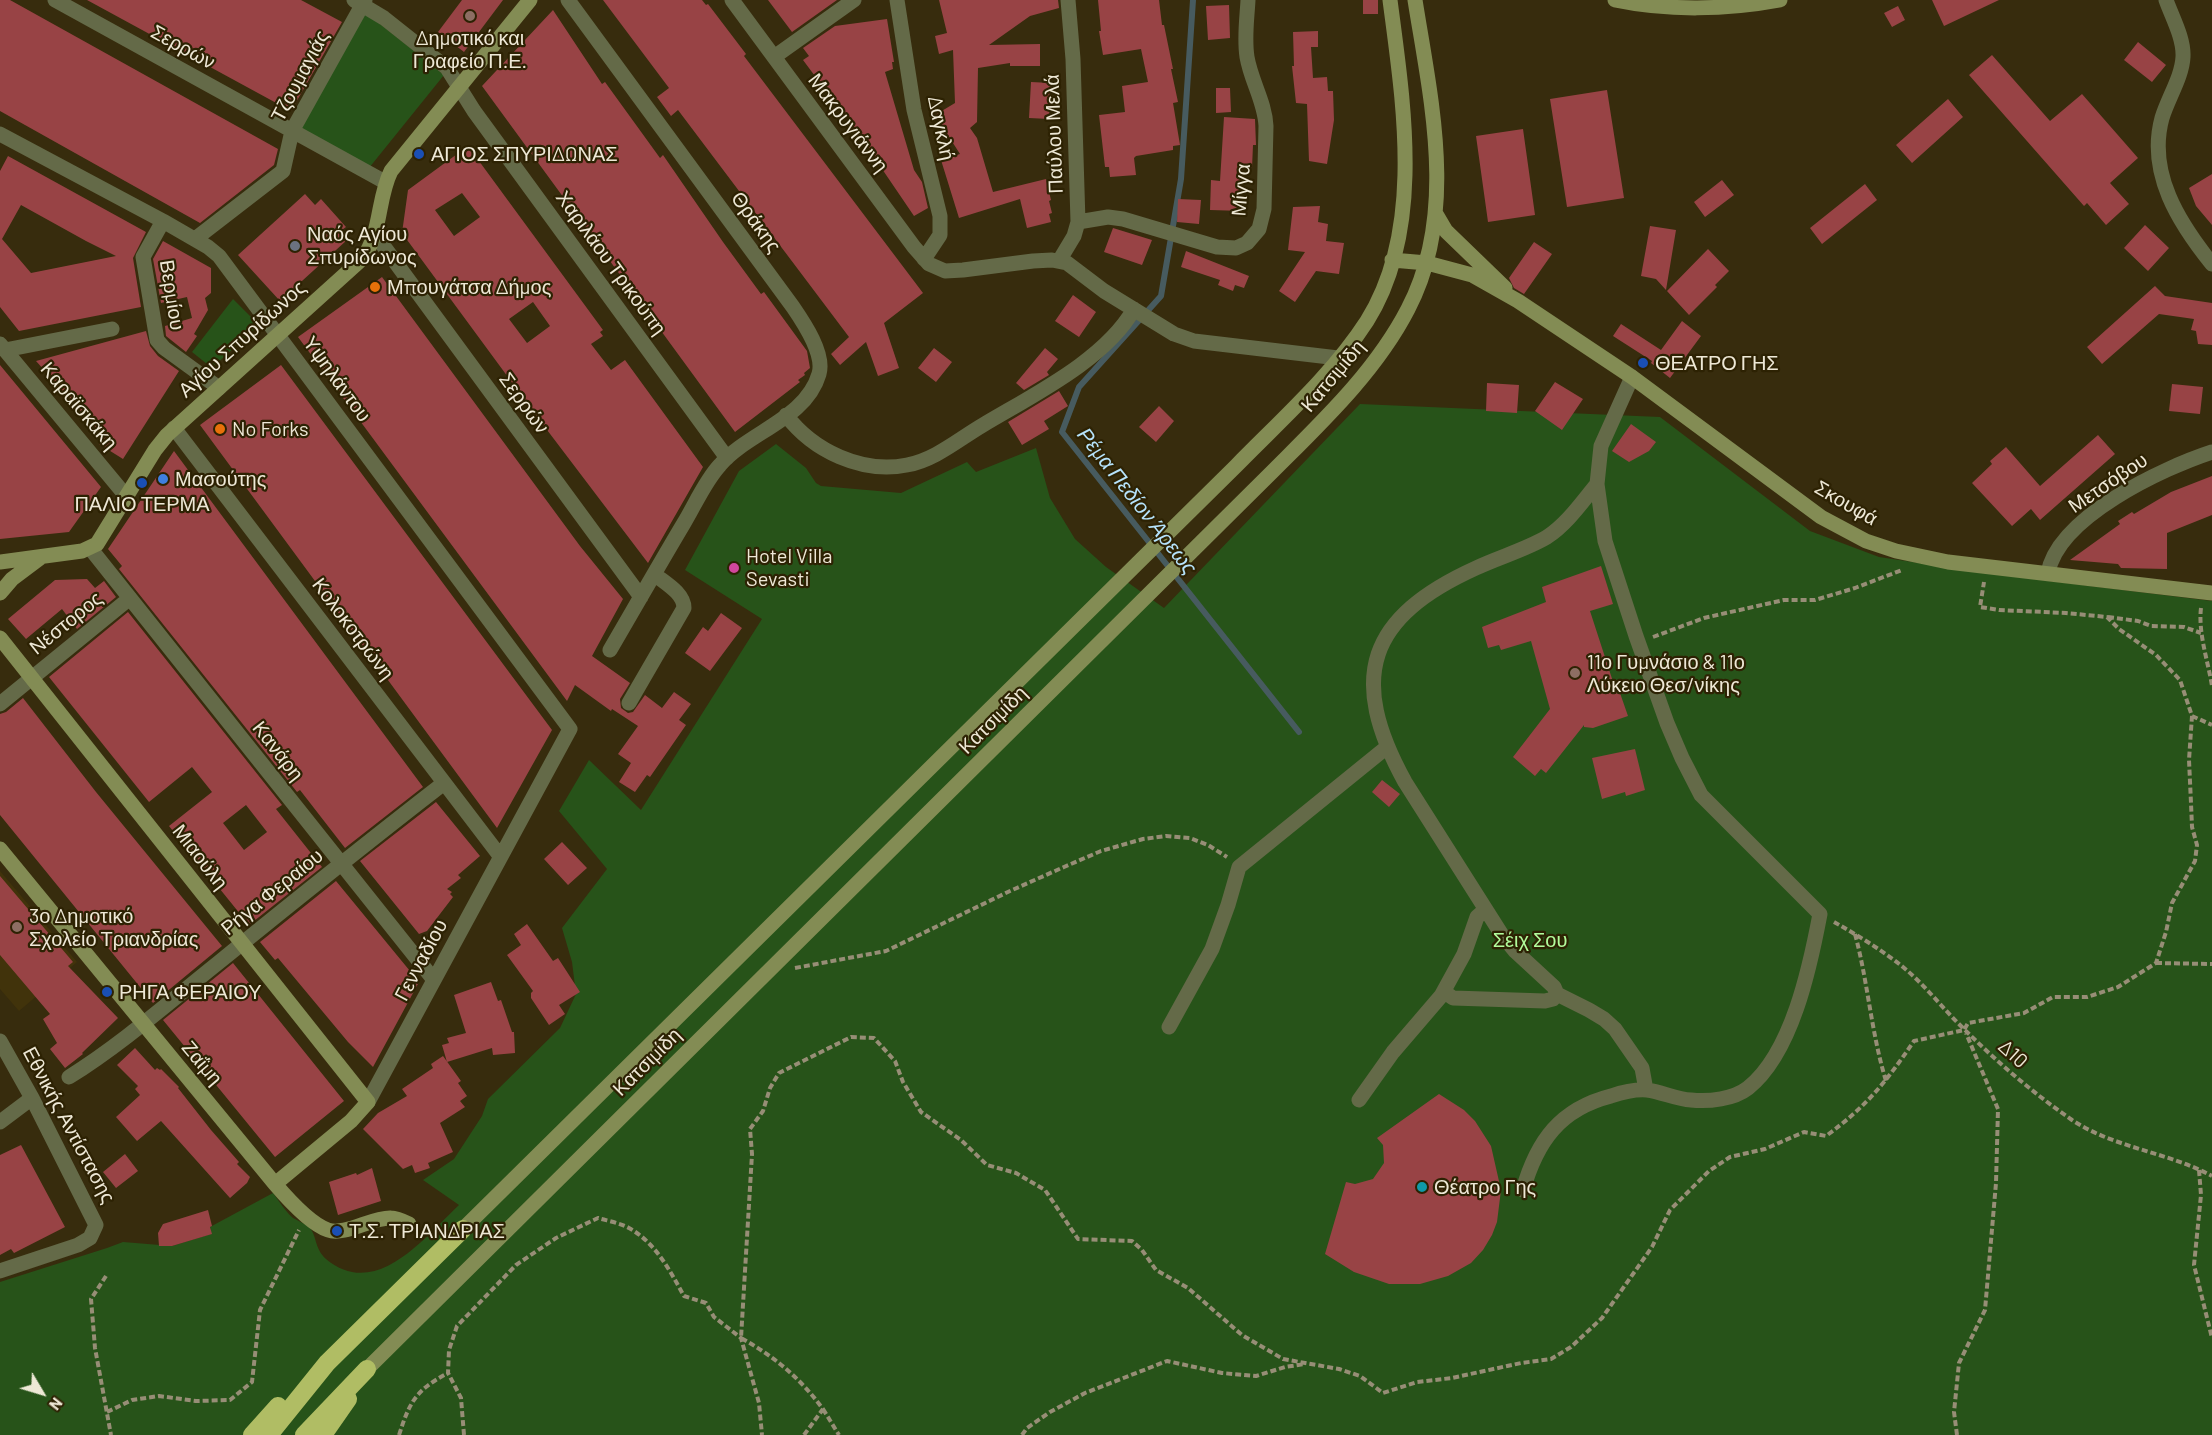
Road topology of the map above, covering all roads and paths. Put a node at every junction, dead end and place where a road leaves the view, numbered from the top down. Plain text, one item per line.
1 (55, 0) edge
2 (530, 0) edge
3 (568, 0) edge
4 (732, 0) edge
5 (854, 0) edge
6 (897, 0) edge
7 (1068, 0) edge
8 (1248, 0) edge
9 (1390, 0) edge
10 (1415, 0) edge
11 (1615, 0) edge
12 (1780, 0) edge
13 (2166, 0) edge
14 (361, 2) edge
15 (774, 57) junction
16 (459, 86) junction
17 (292, 131) junction
18 (0, 135) edge
19 (385, 182) junction
20 (1436, 214) junction
21 (163, 220) junction
22 (1078, 222) junction
23 (374, 233) junction
24 (195, 239) junction
25 (1392, 260) junction
26 (1059, 261) junction
27 (929, 263) junction
28 (1427, 263) junction
29 (2212, 264) edge
30 (1518, 301) junction
31 (1141, 313) junction
32 (112, 328) dead end
33 (278, 335) junction
34 (3, 347) edge
35 (1338, 358) junction
36 (1632, 377) junction
37 (219, 388) junction
38 (786, 415) junction
39 (174, 428) junction
40 (2212, 452) edge
41 (727, 458) junction
42 (1597, 484) junction
43 (126, 496) junction
44 (90, 548) junction
45 (40, 558) junction
46 (1929, 559) junction
47 (0, 562) edge
48 (1987, 566) junction
49 (2048, 573) junction
50 (654, 574) junction
51 (0, 593) edge
52 (2208, 593) edge
53 (640, 597) junction
54 (130, 598) junction
55 (2107, 617) junction
56 (2201, 633) junction
57 (0, 638) edge
58 (1638, 642) junction
59 (610, 650) dead end
60 (32, 678) junction
61 (2212, 686) edge
62 (629, 703) dead end
63 (0, 704) edge
64 (2192, 716) junction
65 (2212, 725) edge
66 (570, 729) joint
67 (1388, 747) junction
68 (444, 783) junction
69 (0, 849) edge
70 (500, 856) junction
71 (340, 863) junction
72 (1239, 867) junction
73 (1485, 910) junction
74 (1820, 914) junction
75 (1855, 934) junction
76 (242, 944) junction
77 (2156, 963) junction
78 (2212, 964) edge
79 (765, 974) junction
80 (434, 980) junction
81 (1557, 994) junction
82 (1441, 996) junction
83 (142, 1024) junction
84 (1169, 1027) dead end
85 (1964, 1030) junction
86 (0, 1041) edge
87 (69, 1077) dead end
88 (1887, 1081) junction
89 (1646, 1090) junction
90 (32, 1098) junction
91 (1359, 1100) dead end
92 (368, 1102) junction
93 (0, 1122) edge
94 (2199, 1169) junction
95 (2212, 1176) edge
96 (275, 1184) junction
97 (1523, 1190) dead end
98 (308, 1216) junction
99 (409, 1224) dead end
100 (463, 1229) joint
101 (0, 1270) edge
102 (106, 1276) dead end
103 (741, 1338) junction
104 (2212, 1338) edge
105 (327, 1363) junction
106 (1309, 1364) junction
107 (367, 1370) junction
108 (448, 1373) junction
109 (823, 1409) junction
110 (107, 1412) junction
111 (111, 1435) edge
112 (252, 1435) edge
113 (269, 1435) edge
114 (304, 1435) edge
115 (323, 1435) edge
116 (399, 1435) edge
117 (464, 1435) edge
118 (762, 1435) edge
119 (804, 1435) edge
120 (839, 1435) edge
121 (1022, 1435) edge
122 (1957, 1435) edge

1 - 17 street, Σερρών
2 - 16 main road, Αγίου Σπυρίδωνος
3 - 38 street, Θράκης
4 - 15 street, Μακρυγιάννη
5 - 15 street
6 - 27 street, Δαγκλή
7 - 22 street, Παύλου Μελά
8 - 22 street, Μίγγα
9 - 25 main road, Κατσιμίδη
10 - 20 main road, Κατσιμίδη
11 - 12 main road
13 - 29 street
14 - 16 street, Χαριλάου Τρικούπη
14 - 17 street, Τζουμαγιάς
15 - 27 street, Μακρυγιάννη
16 - 19 main road, Αγίου Σπυρίδωνος
16 - 41 street, Χαριλάου Τρικούπη
17 - 19 street, Σερρών
17 - 24 street, Τζουμαγιάς
18 - 21 street, Υψηλάντου
19 - 23 main road, Αγίου Σπυρίδωνος
20 - 28 main road, Κατσιμίδη
20 - 30 main road, Σκουφά
21 - 24 street, Υψηλάντου
21 - 37 street, Βερμίου
22 - 26 street, Παύλου Μελά
23 - 33 main road, Αγίου Σπυρίδωνος
23 - 53 street, Σερρών
24 - 33 street, Υψηλάντου
25 - 28 main road, Σκουφά
25 - 35 main road, Κατσιμίδη
26 - 27 street
26 - 31 street
28 - 30 main road, Σκουφά
28 - 79 main road, Κατσιμίδη
30 - 36 main road, Σκουφά
31 - 35 street
31 - 38 street
32 - 34 street
33 - 37 main road, Αγίου Σπυρίδωνος
33 - 66 street, Υψηλάντου
34 - 43 street, Καραϊσκάκη
35 - 100 main road, Κατσιμίδη
36 - 42 street
36 - 46 main road, Σκουφά
37 - 39 main road, Αγίου Σπυρίδωνος
38 - 41 street, Θράκης
39 - 43 main road, Αγίου Σπυρίδωνος
39 - 68 street, Κολοκοτρώνη
40 - 49 street, Μετσόβου
41 - 50 street, Θράκης
42 - 58 street
42 - 67 street
43 - 44 main road, Αγίου Σπυρίδωνος
44 - 45 main road
44 - 54 street, Κανάρη
45 - 47 main road
45 - 51 main road
46 - 48 main road, Σκουφά
46 - 58 path
48 - 49 main road, Σκουφά
48 - 55 path
49 - 52 main road, Σκουφά
50 - 53 street, Θράκης
50 - 62 street
52 - 56 path
53 - 59 street, Θράκης
54 - 60 street, Νέστορος
54 - 71 street, Κανάρη
55 - 56 path
55 - 64 path
56 - 61 path
57 - 60 main road, Μιαούλη
58 - 74 street
60 - 63 street, Νέστορος
60 - 76 main road, Μιαούλη
64 - 65 path
64 - 77 path
66 - 70 street, Γενναδίου
67 - 72 street
67 - 73 street
68 - 70 street, Κολοκοτρώνη
68 - 71 street, Ρήγα Φεραίου
69 - 83 main road, Ζαΐμη
70 - 80 street, Γενναδίου
71 - 76 street, Ρήγα Φεραίου
71 - 80 street, Κανάρη
72 - 79 path
72 - 84 street
73 - 81 street
73 - 82 street
74 - 75 path, Δ10
74 - 89 street
75 - 85 path, Δ10
75 - 88 path
76 - 83 street, Ρήγα Φεραίου
76 - 92 main road, Μιαούλη
77 - 78 path
77 - 85 path
79 - 107 main road, Κατσιμίδη
80 - 92 street, Γενναδίου
81 - 82 street
81 - 89 street
82 - 91 street
83 - 87 street, Ρήγα Φεραίου
83 - 96 main road, Ζαΐμη
85 - 88 path
85 - 94 path, Δ10
85 - 122 path
86 - 90 street, Εθνικής Αντίστασης
88 - 106 path
89 - 97 street
90 - 93 street
90 - 101 street, Εθνικής Αντίστασης
92 - 96 main road, Γενναδίου
94 - 95 path, Δ10
94 - 104 path
96 - 98 main road, Ζαΐμη
98 - 99 main road, Ζαΐμη
98 - 110 path
100 - 105 highway
102 - 110 path
103 - 106 path
103 - 108 path
103 - 109 path
103 - 118 path
105 - 112 highway
105 - 113 highway
106 - 121 path
107 - 114 highway
107 - 115 highway
108 - 116 path
108 - 117 path
109 - 119 path
109 - 120 path
110 - 111 path

